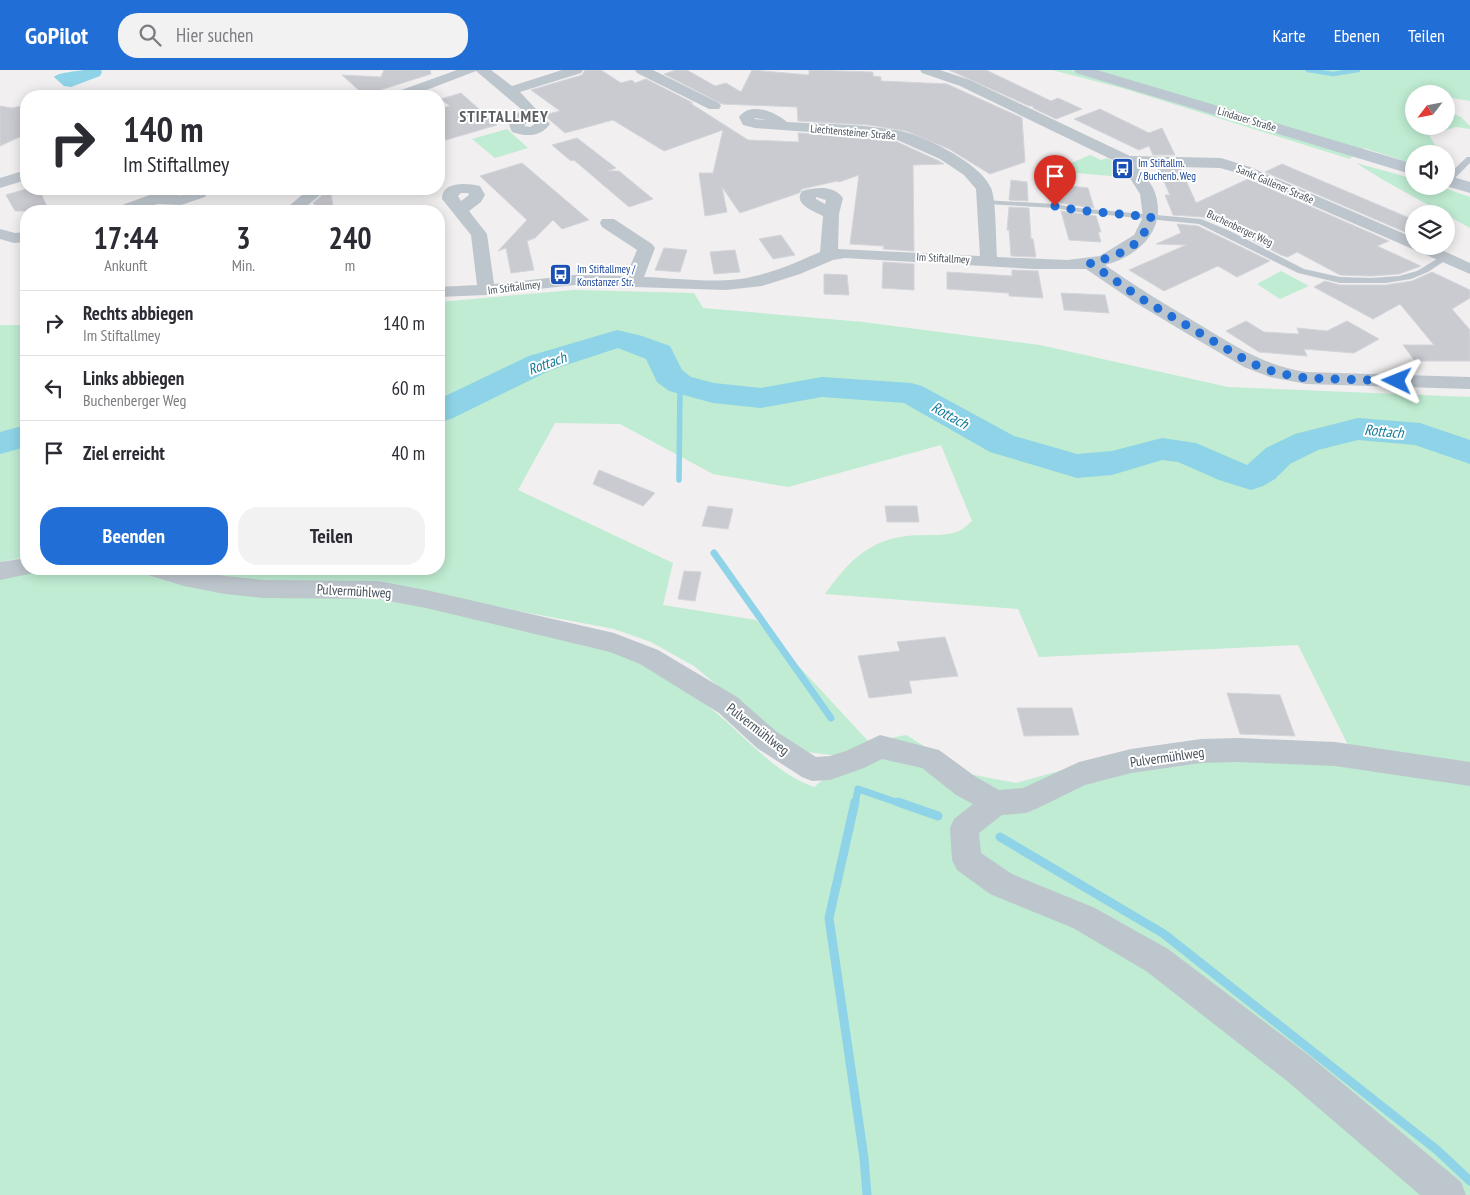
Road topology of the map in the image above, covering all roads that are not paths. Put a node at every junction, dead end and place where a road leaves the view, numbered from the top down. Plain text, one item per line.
1 (470, 70) edge
2 (482, 70) edge
3 (576, 70) edge
4 (642, 70) edge
5 (928, 70) edge
6 (1081, 70) edge
7 (415, 90) edge
8 (510, 91) junction
9 (714, 106) dead end
10 (529, 109) dead end
11 (782, 125) dead end
12 (1470, 159) edge
13 (1127, 160) junction
14 (1405, 167) edge
15 (1455, 173) edge
16 (20, 177) edge
17 (0, 183) edge
18 (1455, 183) edge
19 (1470, 188) edge
20 (166, 195) edge
21 (198, 195) edge
22 (311, 195) edge
23 (157, 199) junction
24 (986, 202) junction
25 (138, 205) edge
26 (298, 205) edge
27 (459, 210) dead end
28 (831, 214) dead end
29 (1151, 217) junction
30 (608, 223) dead end
31 (0, 234) edge
32 (20, 238) edge
33 (1405, 240) edge
34 (829, 255) junction
35 (1438, 255) edge
36 (1445, 258) junction
37 (988, 260) junction
38 (1090, 263) junction
39 (1470, 269) edge
40 (633, 281) junction
41 (486, 290) junction
42 (445, 292) edge
43 (1470, 383) edge
44 (20, 568) edge
45 (0, 571) edge
46 (177, 575) edge
47 (1470, 774) edge
48 (996, 803) junction
49 (1448, 1195) edge

1 - 7 street
2 - 8 street
3 - 8 street
4 - 9 street
5 - 13 street
6 - 14 main road, Lindauer Straße
8 - 10 street
11 - 24 street, Liechtensteiner Straße
12 - 15 lane
13 - 29 street
13 - 33 street, Sankt Gallener Straße
16 - 17 street
18 - 19 main road
20 - 23 street
21 - 23 street
22 - 26 street
23 - 25 street
24 - 29 lane, Buchenberger Weg
24 - 37 street, Liechtensteiner Straße
27 - 41 street
28 - 34 street
29 - 36 lane, Buchenberger Weg
29 - 38 street, Im Stiftallmey
30 - 40 street
31 - 32 street
34 - 37 street, Im Stiftallmey
34 - 40 street, Im Stiftallmey
35 - 36 street
36 - 39 street
37 - 38 street, Im Stiftallmey
38 - 43 street
40 - 41 street, Im Stiftallmey
41 - 42 street, Im Stiftallmey
44 - 45 street
46 - 48 street, Pulvermühlweg
47 - 48 street, Pulvermühlweg
48 - 49 street

